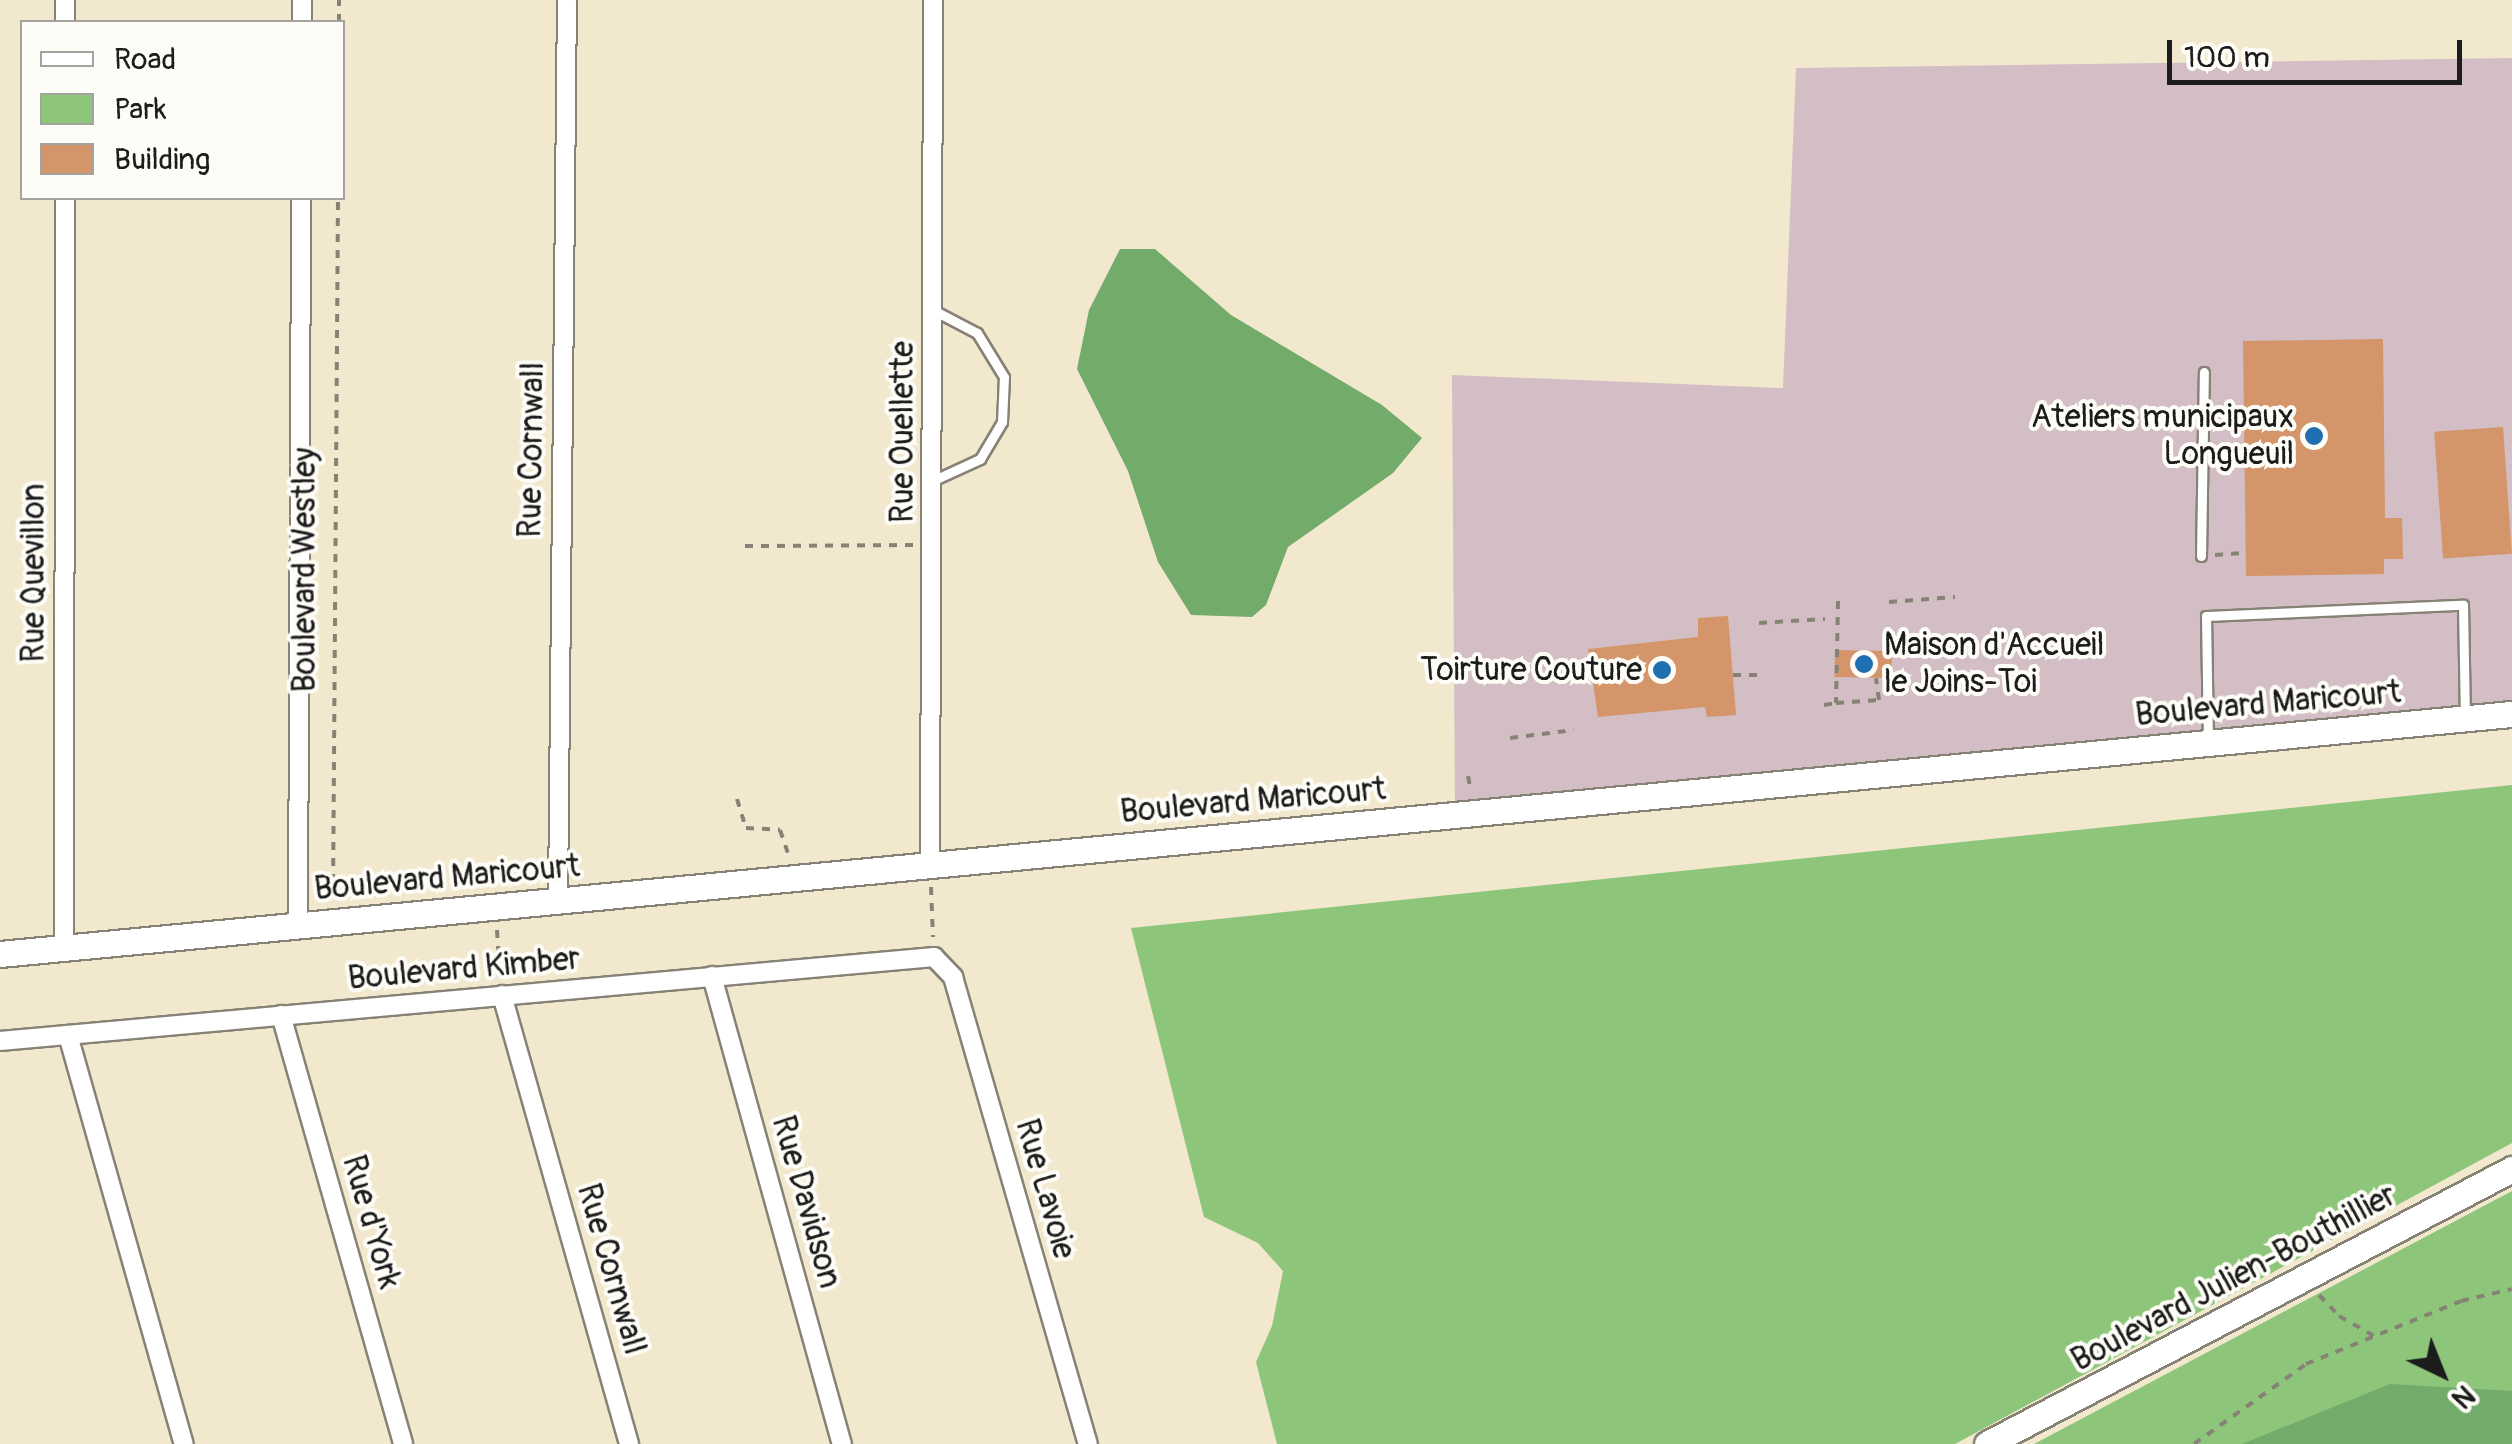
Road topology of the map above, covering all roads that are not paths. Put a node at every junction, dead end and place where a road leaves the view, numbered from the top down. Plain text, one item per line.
1 (567, 0) edge
2 (933, 0) edge
3 (64, 200) edge
4 (301, 200) edge
5 (933, 310) junction
6 (2204, 372) dead end
7 (932, 481) junction
8 (2200, 556) road end
9 (2512, 714) edge
10 (2465, 718) junction
11 (2208, 742) junction
12 (930, 865) junction
13 (558, 900) junction
14 (298, 926) junction
15 (64, 948) junction
16 (934, 949) joint
17 (0, 954) edge
18 (712, 976) junction
19 (502, 987) junction
20 (281, 1016) junction
21 (68, 1035) junction
22 (0, 1041) edge
23 (2512, 1169) edge
24 (184, 1444) edge
25 (403, 1444) edge
26 (628, 1444) edge
27 (842, 1444) edge
28 (1088, 1444) edge
29 (1987, 1444) edge

1 - 13 street, Rue Cornwall
2 - 5 street, Rue Ouellette
3 - 15 street, Rue Quevillon
4 - 14 street, Boulevard Westley
5 - 7 street, Rue Ouellette
5 - 7 lane
6 - 8 lane
7 - 12 street, Rue Ouellette
9 - 10 street, Boulevard Maricourt
10 - 11 street, Boulevard Maricourt
10 - 11 lane
11 - 12 street, Boulevard Maricourt
12 - 13 street, Boulevard Maricourt
13 - 14 street, Boulevard Maricourt
14 - 15 street, Boulevard Maricourt
15 - 17 street, Boulevard Maricourt
16 - 18 street, Boulevard Kimber
16 - 28 street, Rue Lavoie
18 - 19 street, Boulevard Kimber
18 - 27 street, Rue Davidson
19 - 20 street, Boulevard Kimber
19 - 26 street, Rue Cornwall
20 - 21 street, Boulevard Kimber
20 - 25 street, Rue d'York
21 - 22 street, Boulevard Kimber
21 - 24 street
23 - 29 street, Boulevard Julien-Bouthillier

